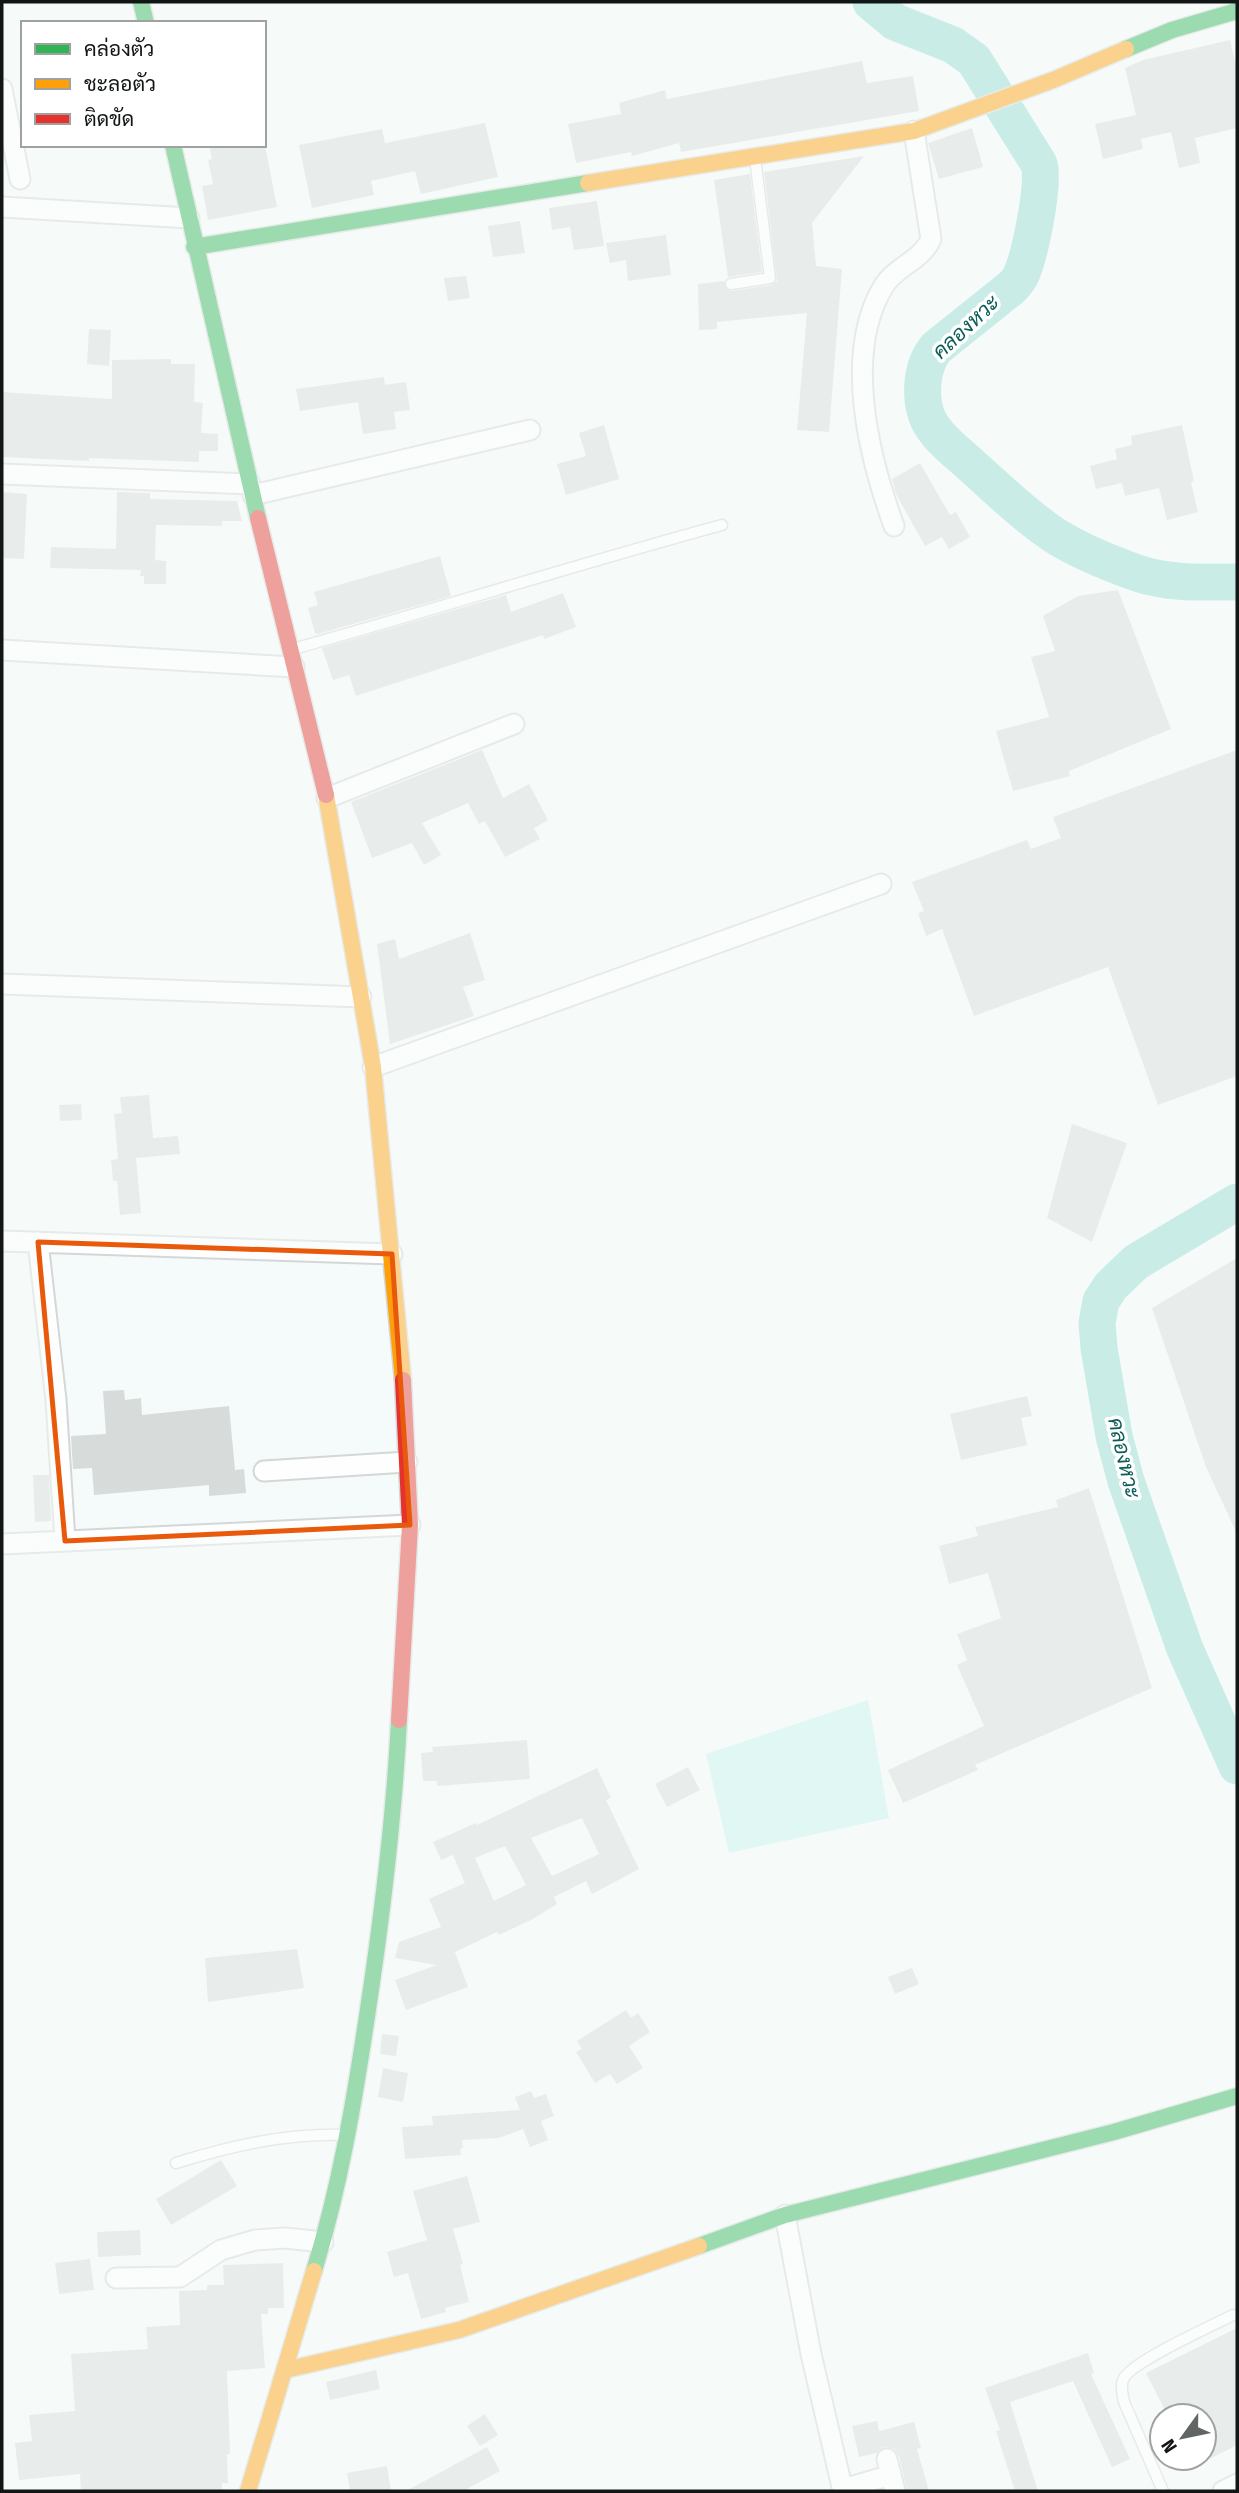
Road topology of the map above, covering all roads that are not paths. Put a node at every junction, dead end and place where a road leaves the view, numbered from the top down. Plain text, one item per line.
1 (141, 2) edge
2 (1237, 10) edge
3 (146, 21) edge
4 (2, 89) edge
5 (914, 131) junction
6 (173, 147) edge
7 (755, 158) junction
8 (20, 179) dead end
9 (2, 207) edge
10 (189, 218) junction
11 (194, 247) junction
12 (731, 284) dead end
13 (530, 430) dead end
14 (2, 474) edge
15 (251, 490) junction
16 (722, 524) dead end
17 (894, 526) dead end
18 (2, 650) edge
19 (291, 659) junction
20 (514, 724) dead end
21 (327, 797) junction
22 (881, 884) dead end
23 (2, 984) edge
24 (361, 997) junction
25 (373, 1067) junction
26 (2, 1241) edge
27 (38, 1242) junction
28 (392, 1254) junction
29 (407, 1462) junction
30 (264, 1471) dead end
31 (410, 1525) junction
32 (65, 1541) junction
33 (2, 1544) edge
34 (1237, 2096) edge
35 (349, 2135) junction
36 (176, 2163) dead end
37 (785, 2215) junction
38 (323, 2242) junction
39 (116, 2278) dead end
40 (1233, 2315) dead end
41 (285, 2370) junction
42 (891, 2475) edge
43 (843, 2490) edge
44 (248, 2491) edge
45 (1164, 2491) edge

1 - 3 street
2 - 5 street
4 - 8 street
5 - 7 street
5 - 17 street
6 - 10 street
7 - 11 street
7 - 12 lane
9 - 10 street
10 - 11 street
11 - 15 street
13 - 15 street
14 - 15 street
15 - 19 street
16 - 19 lane
18 - 19 street
19 - 21 street
20 - 21 street
21 - 24 street
22 - 25 street
23 - 24 street
24 - 25 street
25 - 28 street
26 - 27 street
27 - 28 street
27 - 32 street
28 - 29 street
29 - 30 street
29 - 31 street
31 - 32 street
31 - 35 street
32 - 33 street
34 - 37 street
35 - 36 lane
35 - 38 street
37 - 41 street
37 - 43 street
38 - 39 street
38 - 41 street
40 - 45 lane
41 - 44 street
42 - 43 street

